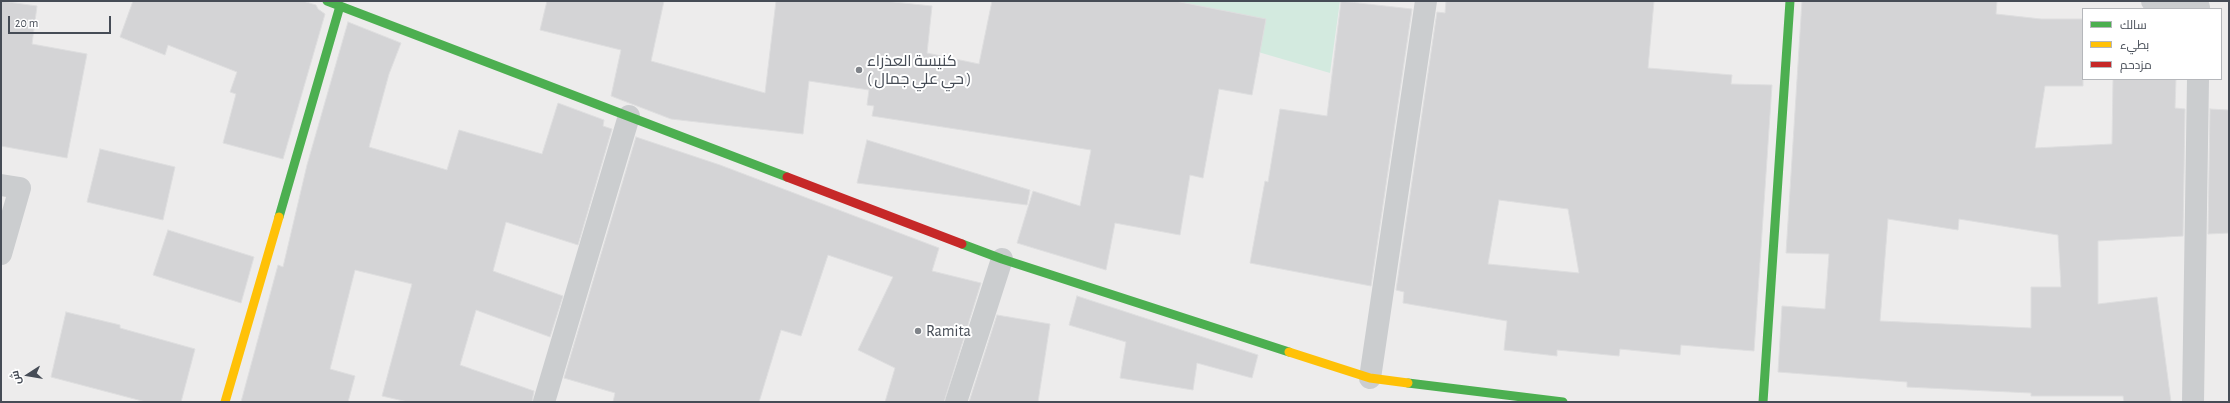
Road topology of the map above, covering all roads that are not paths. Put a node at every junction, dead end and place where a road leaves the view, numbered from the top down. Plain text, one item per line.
1 (327, 1) edge
2 (1426, 1) edge
3 (1790, 1) edge
4 (2152, 1) edge
5 (340, 6) junction
6 (2199, 6) edge
7 (2198, 80) edge
8 (629, 116) junction
9 (1, 185) edge
10 (1, 254) edge
11 (1002, 259) junction
12 (1370, 378) junction
13 (225, 402) edge
14 (544, 402) edge
15 (956, 402) edge
16 (1563, 402) edge
17 (1763, 402) edge
18 (2193, 402) edge

1 - 5 street
2 - 12 street
3 - 17 street
4 - 6 street
5 - 8 street
5 - 13 street
7 - 18 street
8 - 11 street
8 - 14 street
9 - 10 street
11 - 12 street
11 - 15 street
12 - 16 street

